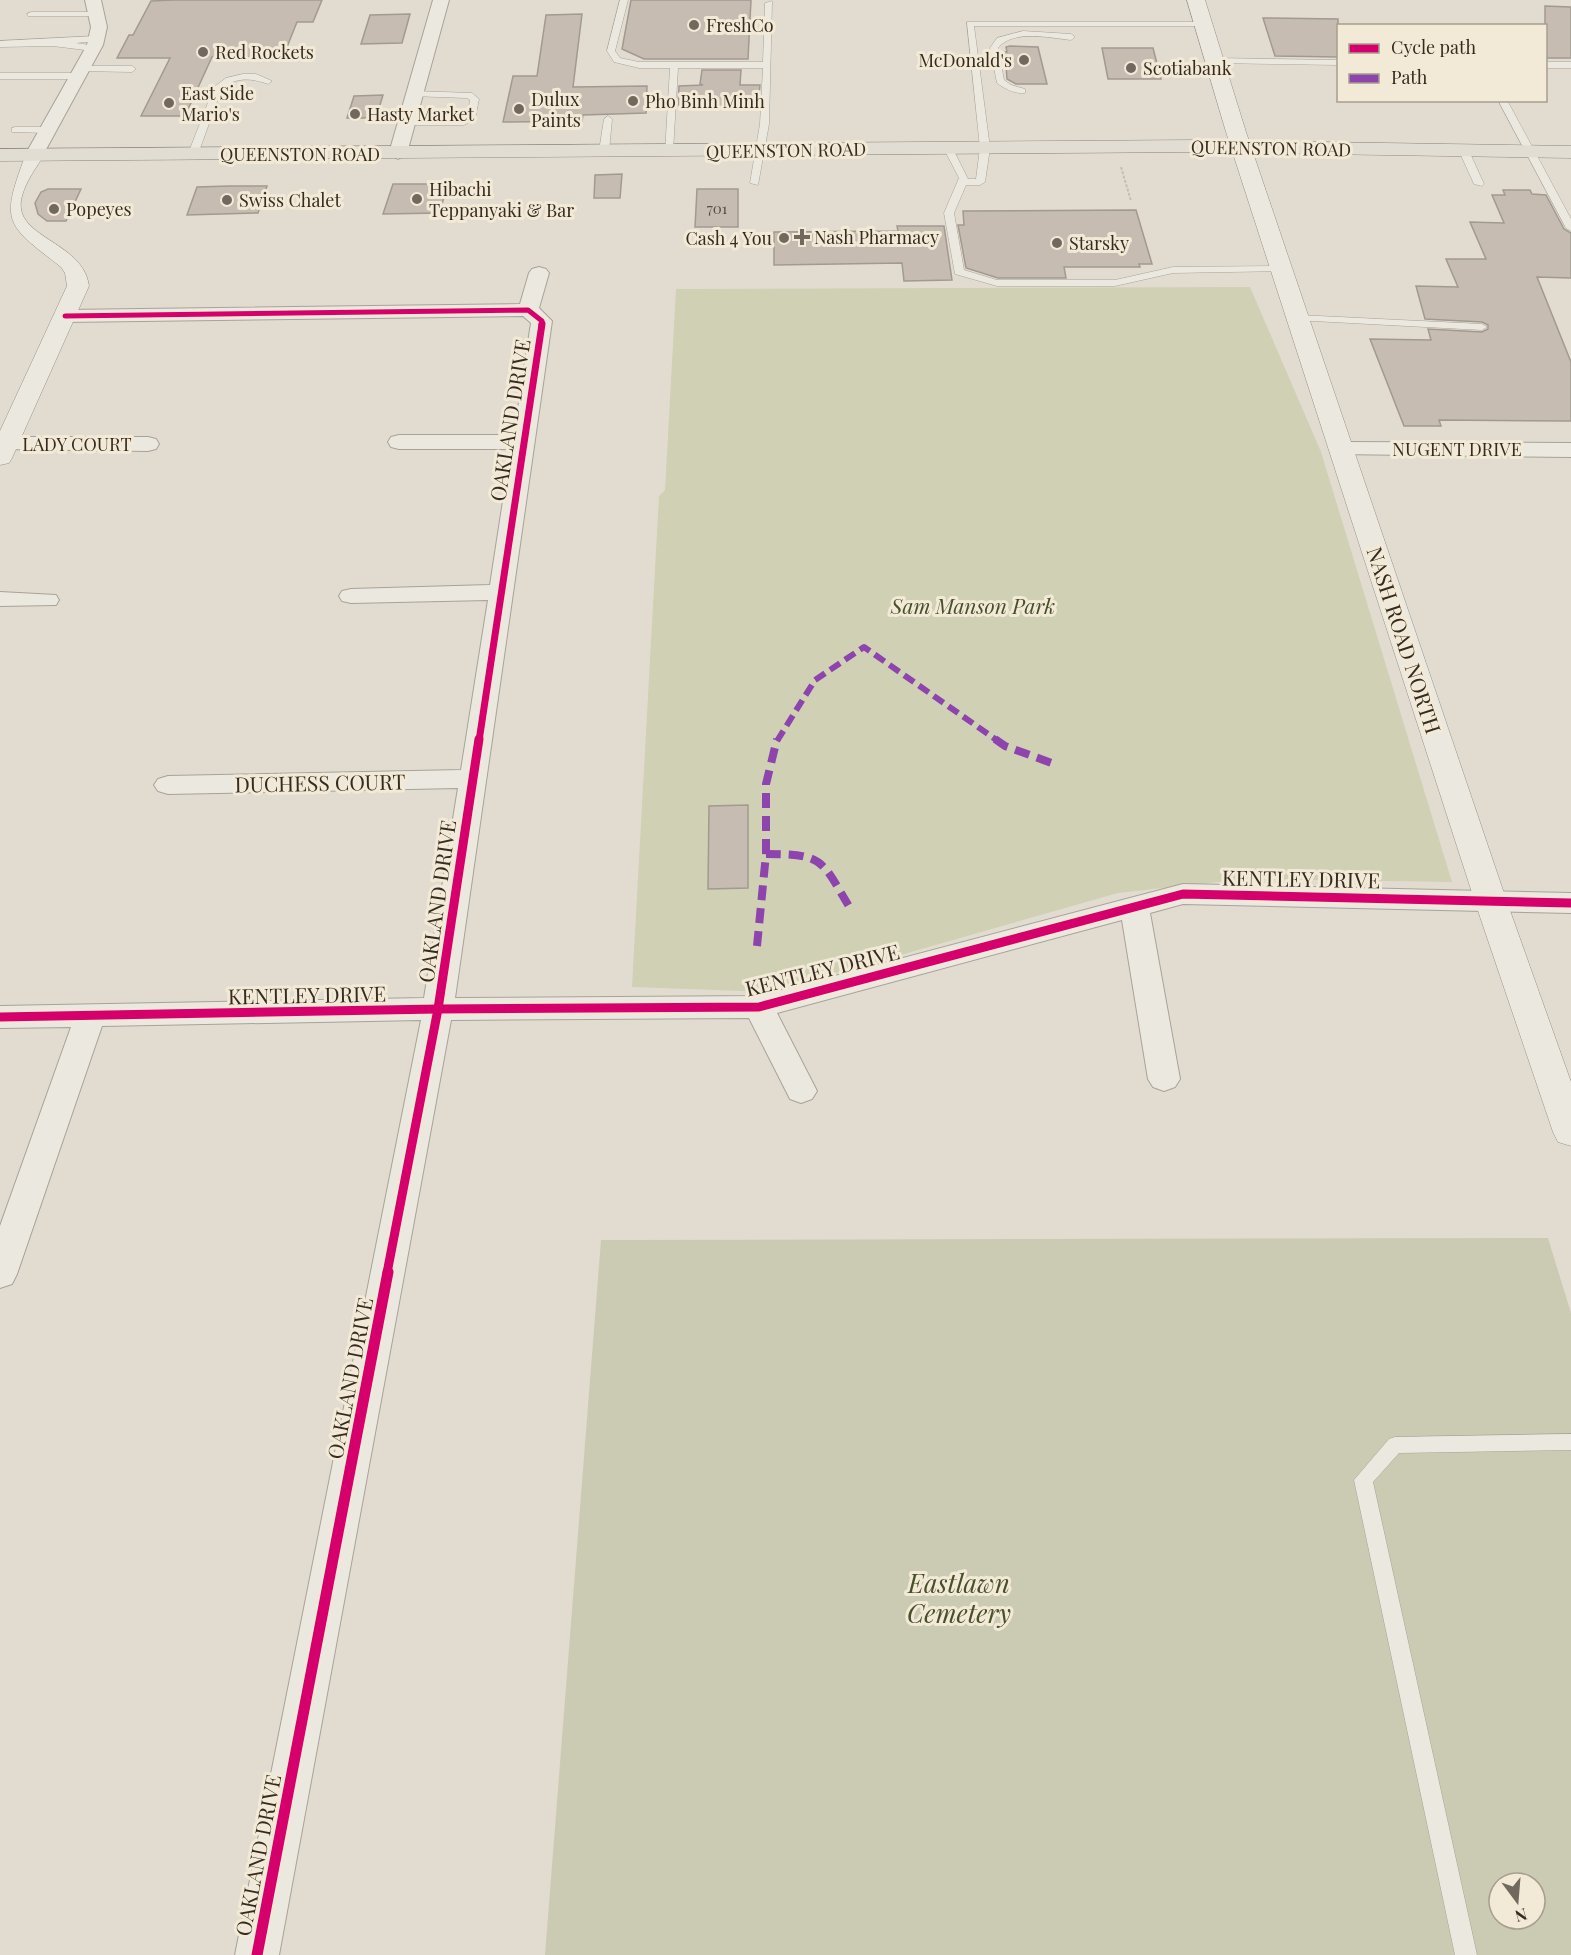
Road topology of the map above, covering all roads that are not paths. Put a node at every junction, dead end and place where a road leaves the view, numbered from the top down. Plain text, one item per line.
1 (441, 0) edge
2 (624, 0) edge
3 (1196, 0) edge
4 (770, 3) dead end
5 (95, 7) edge
6 (32, 14) dead end
7 (1203, 24) junction
8 (1071, 38) dead end
9 (95, 43) junction
10 (0, 44) edge
11 (1215, 61) junction
12 (1337, 63) edge
13 (1547, 64) edge
14 (674, 65) junction
15 (767, 65) junction
16 (1571, 65) edge
17 (132, 69) dead end
18 (79, 73) junction
19 (0, 76) edge
20 (268, 81) dead end
21 (1022, 91) dead end
22 (412, 94) junction
23 (1503, 102) edge
24 (608, 119) dead end
25 (406, 123) junction
26 (15, 130) dead end
27 (48, 130) junction
28 (1242, 147) junction
29 (985, 148) junction
30 (949, 149) junction
31 (761, 150) junction
32 (604, 151) junction
33 (668, 151) junction
34 (1464, 151) junction
35 (1528, 152) junction
36 (1571, 152) edge
37 (398, 153) junction
38 (193, 154) junction
39 (0, 155) edge
40 (34, 155) junction
41 (964, 182) junction
42 (755, 183) dead end
43 (1479, 184) dead end
44 (1571, 228) edge
45 (1282, 269) junction
46 (539, 273) dead end
47 (528, 310) junction
48 (65, 316) junction
49 (1298, 318) junction
50 (1482, 327) dead end
51 (8, 428) edge
52 (399, 442) dead end
53 (523, 442) junction
54 (148, 444) dead end
55 (1343, 449) junction
56 (1571, 450) edge
57 (500, 592) junction
58 (351, 597) dead end
59 (0, 599) edge
60 (47, 600) dead end
61 (471, 779) junction
62 (168, 785) dead end
63 (1491, 902) junction
64 (1571, 903) edge
65 (1134, 906) junction
66 (759, 1007) junction
67 (438, 1009) junction
68 (0, 1017) edge
69 (90, 1017) junction
70 (1164, 1079) dead end
71 (801, 1091) dead end
72 (1571, 1132) edge
73 (0, 1274) edge
74 (1571, 1442) edge
75 (257, 1955) edge
76 (1466, 1955) edge

1 - 22 street
2 - 14 lane
3 - 7 main road, NASH ROAD NORTH
4 - 15 lane
5 - 6 lane
5 - 9 street
7 - 11 main road, NASH ROAD NORTH
7 - 29 lane
8 - 21 lane
9 - 10 lane
9 - 18 street
11 - 12 lane
11 - 28 main road, NASH ROAD NORTH
13 - 16 lane
14 - 15 lane
14 - 33 lane
15 - 31 lane
17 - 18 lane
18 - 19 lane
18 - 27 street
20 - 38 lane
22 - 25 street
22 - 25 lane
23 - 35 lane
24 - 32 lane
25 - 37 street
26 - 27 lane
27 - 40 street
28 - 29 main road, QUEENSTON ROAD
28 - 34 main road, QUEENSTON ROAD
28 - 45 main road, NASH ROAD NORTH
29 - 30 main road, QUEENSTON ROAD
29 - 41 lane
30 - 31 main road, QUEENSTON ROAD
30 - 41 lane
31 - 33 main road, QUEENSTON ROAD
31 - 42 lane
32 - 33 main road, QUEENSTON ROAD
32 - 37 main road, QUEENSTON ROAD
34 - 35 main road, QUEENSTON ROAD
34 - 43 lane
35 - 36 main road, QUEENSTON ROAD
35 - 44 lane
37 - 38 main road, QUEENSTON ROAD
38 - 40 main road, QUEENSTON ROAD
39 - 40 main road, QUEENSTON ROAD
40 - 48 main road
41 - 45 lane
45 - 49 main road, NASH ROAD NORTH
46 - 47 street, OAKLAND DRIVE
47 - 48 street, OAKLAND DRIVE
47 - 53 street, OAKLAND DRIVE
48 - 51 main road
49 - 50 lane
49 - 55 main road, NASH ROAD NORTH
51 - 54 street, LADY COURT
52 - 53 street
53 - 57 street, OAKLAND DRIVE
55 - 56 street, NUGENT DRIVE
55 - 63 main road, NASH ROAD NORTH
57 - 58 street
57 - 61 street, OAKLAND DRIVE
59 - 60 street
61 - 62 street, DUCHESS COURT
61 - 67 street, OAKLAND DRIVE
63 - 64 street, KENTLEY DRIVE
63 - 65 street, KENTLEY DRIVE
63 - 72 main road, NASH ROAD NORTH
65 - 66 street, KENTLEY DRIVE
65 - 70 street
66 - 67 street, KENTLEY DRIVE
66 - 71 street
67 - 69 street, KENTLEY DRIVE
67 - 75 street, OAKLAND DRIVE
68 - 69 street, KENTLEY DRIVE
69 - 73 street
74 - 76 lane

